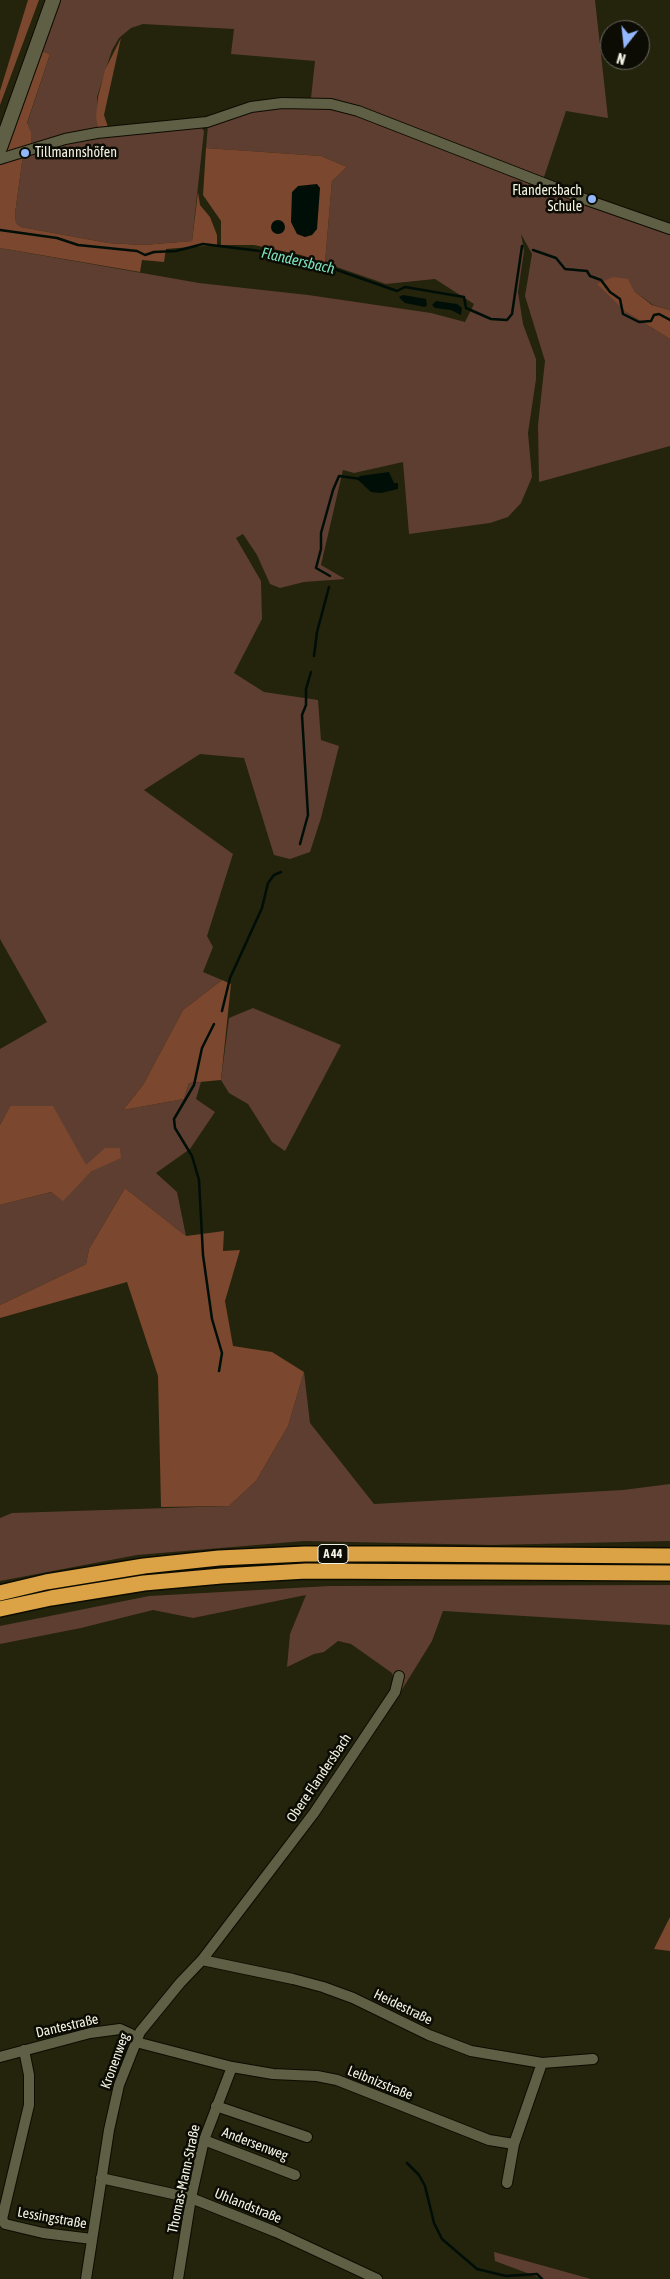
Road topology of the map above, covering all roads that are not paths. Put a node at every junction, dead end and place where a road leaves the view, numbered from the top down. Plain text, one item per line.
1 (53, 0) edge
2 (2, 143) edge
3 (0, 159) edge
4 (670, 229) edge
5 (670, 1556) edge
6 (670, 1573) edge
7 (0, 1593) edge
8 (0, 1609) edge
9 (399, 1676) dead end
10 (255, 1892) joint
11 (202, 1960) junction
12 (136, 2042) junction
13 (24, 2050) junction
14 (0, 2057) edge
15 (593, 2059) dead end
16 (542, 2063) junction
17 (232, 2067) junction
18 (216, 2106) junction
19 (307, 2137) dead end
20 (204, 2140) junction
21 (514, 2144) junction
22 (295, 2175) dead end
23 (101, 2178) junction
24 (507, 2183) dead end
25 (192, 2198) junction
26 (92, 2239) junction
27 (359, 2275) edge
28 (86, 2279) edge
29 (178, 2279) edge
30 (377, 2279) edge

1 - 2 main road
3 - 4 street
5 - 7 highway, A 44
6 - 8 highway, A 44
9 - 10 street, Obere Flandersbach
10 - 11 street, Kronenweg
11 - 12 street, Kronenweg
11 - 16 street, Heidestraße
12 - 13 street, Dantestraße
12 - 17 street
12 - 23 street, Kronenweg
13 - 14 street, Dantestraße
13 - 26 street, Lessingstraße
15 - 16 street, Heidestraße
16 - 21 street
17 - 18 street, Thomas-Mann-Straße
17 - 21 street, Leibnizstraße
18 - 19 street, Andersenweg
18 - 20 street, Thomas-Mann-Straße
20 - 22 street, Andersenweg
20 - 25 street, Thomas-Mann-Straße
21 - 24 street
23 - 25 street, Uhlandstraße
23 - 26 street, Kronenweg
25 - 27 street, Uhlandstraße
25 - 29 street, Thomas-Mann-Straße
26 - 28 street, Kronenweg
27 - 30 street, Uhlandstraße

